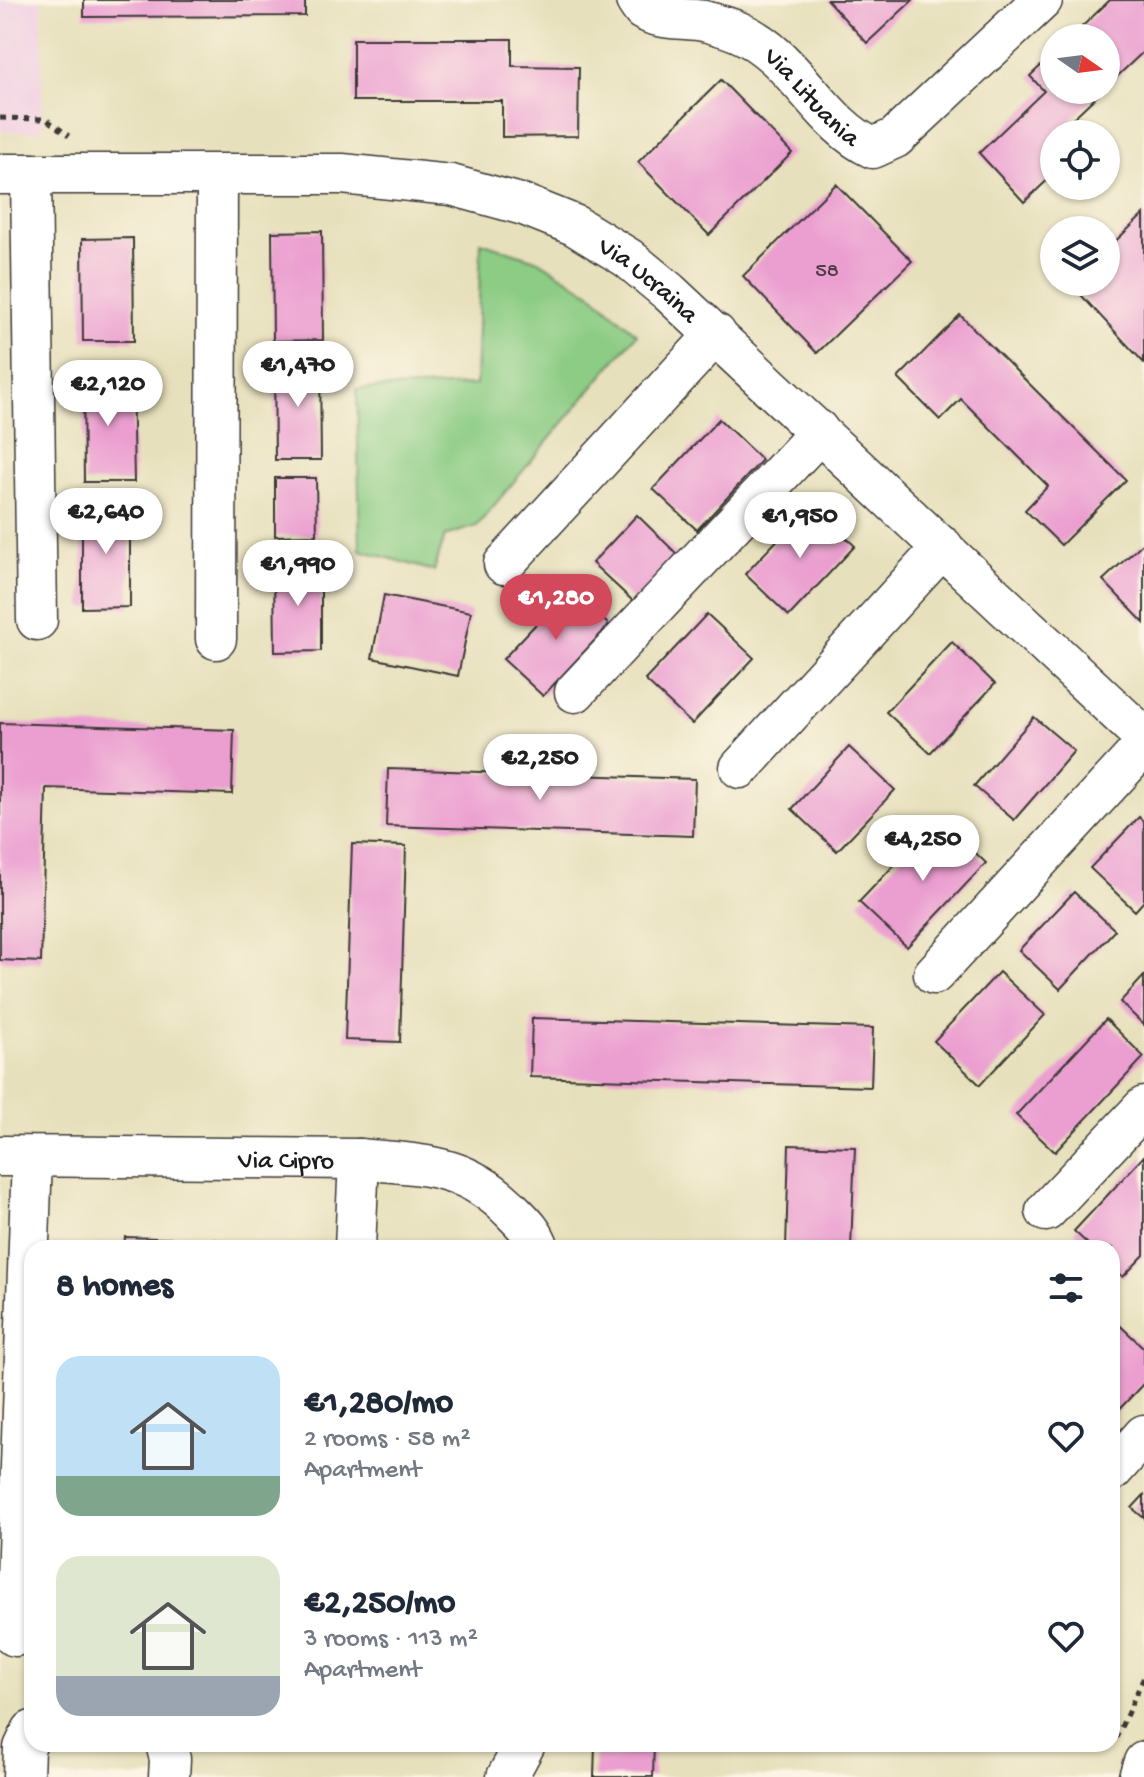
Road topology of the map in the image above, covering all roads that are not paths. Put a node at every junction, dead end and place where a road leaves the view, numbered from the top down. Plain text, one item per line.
1 (636, 0) edge
2 (1042, 0) edge
3 (15, 174) edge
4 (217, 175) junction
5 (716, 334) junction
6 (818, 430) junction
7 (943, 547) junction
8 (504, 564) dead end
9 (37, 620) dead end
10 (216, 639) dead end
11 (575, 692) dead end
12 (1144, 737) edge
13 (1144, 746) edge
14 (740, 768) dead end
15 (934, 974) dead end
16 (1144, 1107) edge
17 (16, 1157) edge
18 (359, 1159) junction
19 (1046, 1211) dead end
20 (355, 1240) edge
21 (536, 1240) edge
22 (24, 1308) edge
23 (1144, 1435) edge
24 (24, 1462) edge
25 (1120, 1462) edge
26 (15, 1636) dead end
27 (24, 1748) edge
28 (168, 1752) edge
29 (521, 1752) edge
30 (1128, 1755) edge
31 (23, 1777) edge
32 (169, 1777) edge
33 (507, 1777) edge
34 (1139, 1777) edge

1 - 2 street, Via Lituania
3 - 4 street, Via Ucraina
3 - 9 street
4 - 5 street, Via Ucraina
4 - 10 street
5 - 6 street, Via Ucraina
5 - 8 street
6 - 7 street, Via Ucraina
6 - 11 street
7 - 12 street, Via Ucraina
7 - 14 street
13 - 15 street
16 - 19 street
17 - 18 street, Via Cipro
17 - 22 street
18 - 20 street
18 - 21 street, Via Cipro
23 - 25 street
24 - 26 street
27 - 31 street
28 - 32 street
29 - 33 street
30 - 34 street

